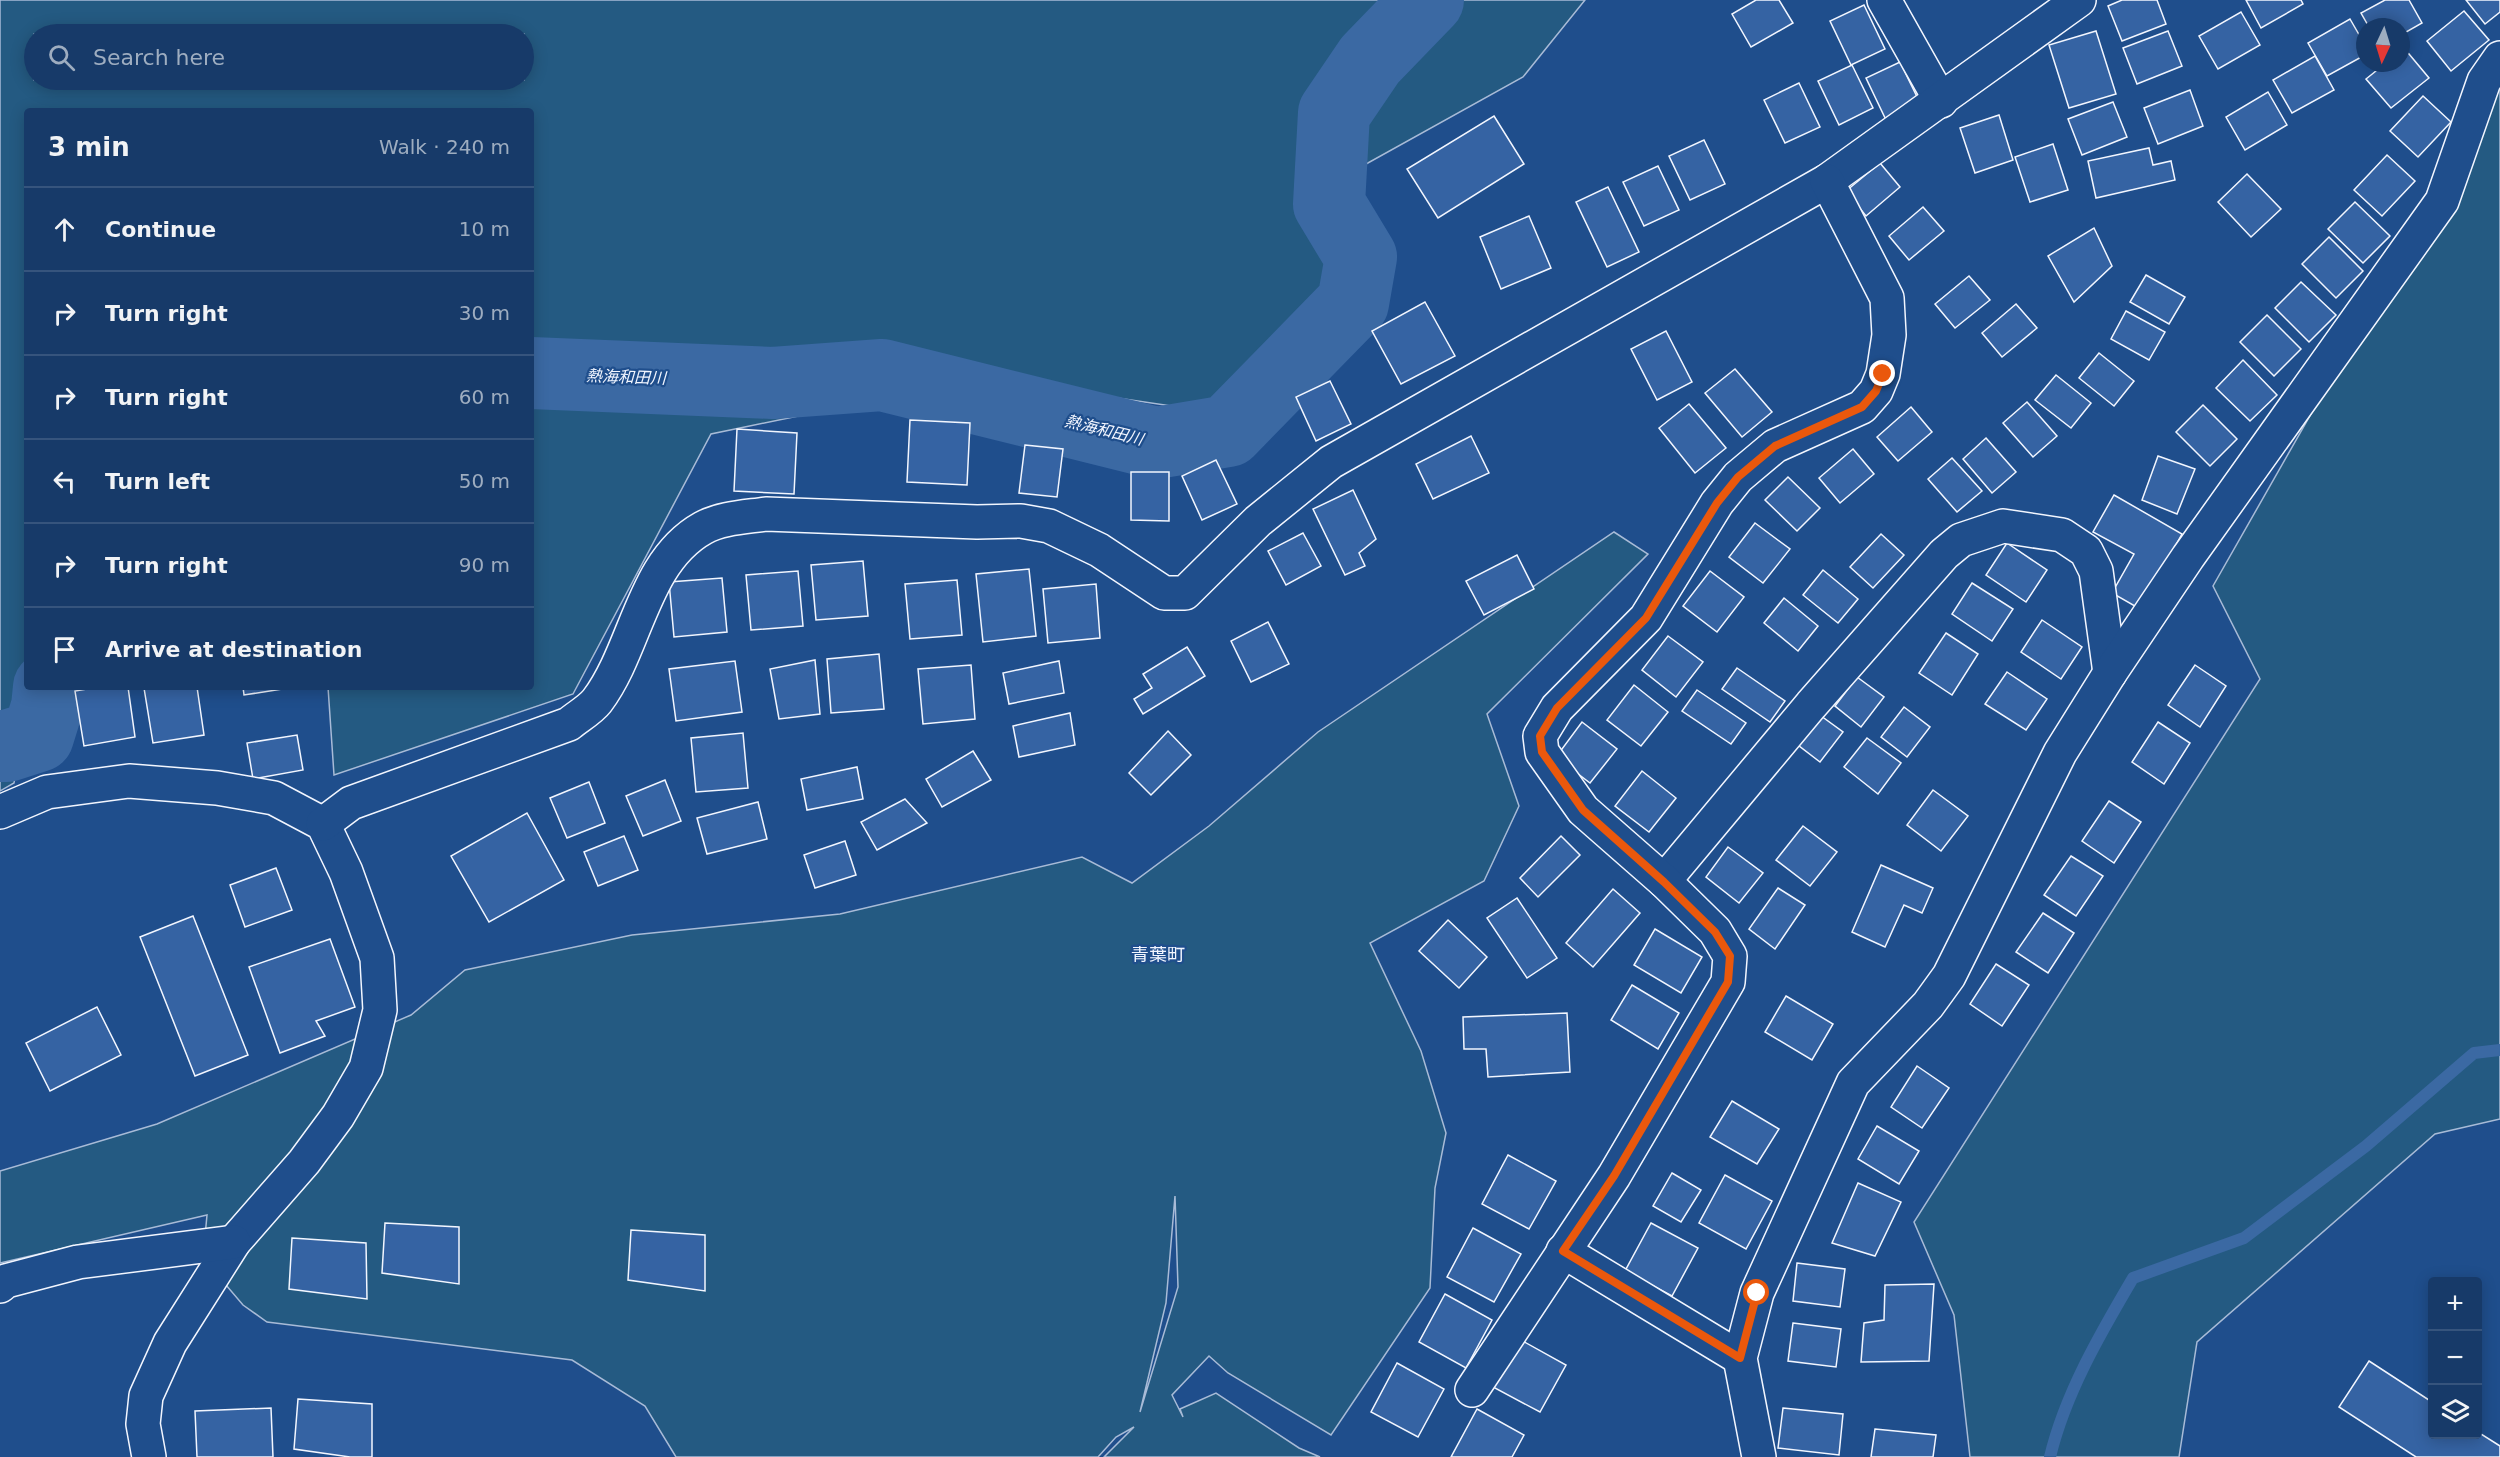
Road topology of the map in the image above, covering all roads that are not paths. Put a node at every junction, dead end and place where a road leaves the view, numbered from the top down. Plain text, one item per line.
1 (1884, 0) edge
2 (2079, 0) edge
3 (2500, 58) edge
4 (1941, 101) junction
5 (1827, 182) junction
6 (2110, 673) junction
7 (0, 812) edge
8 (323, 824) junction
9 (1664, 882) junction
10 (234, 1242) junction
11 (1563, 1251) junction
12 (0, 1286) edge
13 (1740, 1358) junction
14 (1472, 1390) dead end
15 (149, 1457) edge
16 (1759, 1457) edge

1 - 4 street
2 - 4 street
3 - 6 street
4 - 5 street
5 - 8 street
5 - 9 street
6 - 9 street
6 - 13 street
7 - 8 street
8 - 10 street
9 - 11 street
10 - 12 street
10 - 15 street
11 - 13 street
11 - 14 street
13 - 16 street

